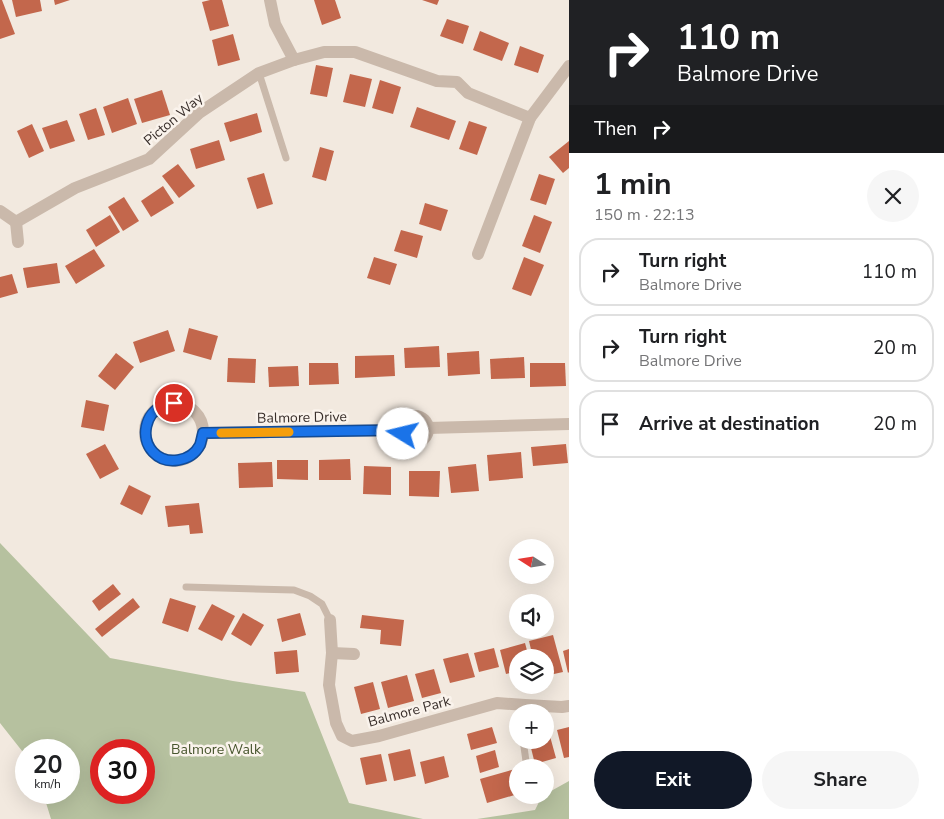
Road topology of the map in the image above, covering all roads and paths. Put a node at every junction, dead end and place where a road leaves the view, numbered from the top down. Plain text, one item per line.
1 (270, 0) edge
2 (294, 60) junction
3 (569, 66) edge
4 (259, 73) junction
5 (530, 118) junction
6 (286, 158) dead end
7 (0, 211) edge
8 (16, 222) junction
9 (18, 242) dead end
10 (478, 254) dead end
11 (569, 424) edge
12 (428, 428) junction
13 (402, 430) junction
14 (203, 433) junction
15 (186, 586) dead end
16 (330, 620) joint
17 (332, 653) junction
18 (354, 654) dead end
19 (509, 706) edge
20 (569, 706) edge
21 (554, 707) edge

1 - 2 street
2 - 4 street, Picton Way
2 - 5 street, Picton Way
3 - 5 street
4 - 6 lane
4 - 8 street, Picton Way
5 - 10 street
7 - 8 street
8 - 9 street
11 - 12 street
12 - 13 street
12 - 13 street
13 - 14 street, Balmore Drive
14 - 14 street
15 - 16 lane, Balmore Park
16 - 17 street, Balmore Park
17 - 18 street
17 - 19 street, Balmore Park
20 - 21 street, Balmore Park

